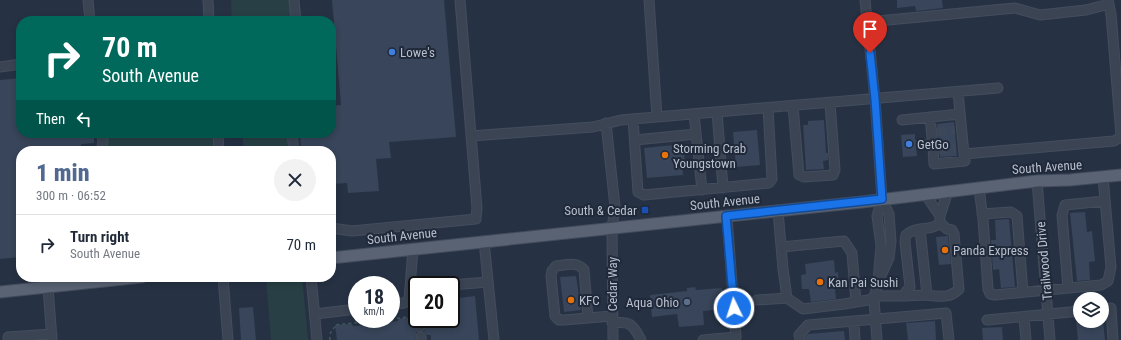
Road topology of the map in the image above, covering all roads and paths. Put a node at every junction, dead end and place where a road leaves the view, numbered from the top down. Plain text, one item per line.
1 (88, 0) edge
2 (208, 0) edge
3 (294, 0) edge
4 (460, 0) edge
5 (649, 0) edge
6 (865, 0) edge
7 (1108, 2) edge
8 (90, 16) edge
9 (209, 16) edge
10 (296, 16) edge
11 (867, 22) junction
12 (16, 65) edge
13 (0, 67) edge
14 (998, 88) dead end
15 (958, 92) junction
16 (875, 99) junction
17 (830, 103) junction
18 (793, 106) junction
19 (768, 108) junction
20 (717, 112) junction
21 (694, 114) junction
22 (960, 114) junction
23 (657, 117) junction
24 (930, 117) junction
25 (633, 119) junction
26 (902, 120) dead end
27 (606, 123) junction
28 (696, 134) junction
29 (471, 136) junction
30 (1121, 136) edge
31 (635, 140) junction
32 (961, 150) junction
33 (1121, 175) edge
34 (1103, 177) junction
35 (1037, 181) junction
36 (723, 188) junction
37 (979, 188) junction
38 (702, 190) junction
39 (948, 191) junction
40 (925, 194) junction
41 (882, 199) junction
42 (1105, 201) junction
43 (778, 211) junction
44 (982, 214) junction
45 (726, 216) junction
46 (940, 220) junction
47 (612, 228) junction
48 (336, 229) edge
49 (920, 229) junction
50 (484, 241) junction
51 (781, 247) junction
52 (413, 249) junction
53 (336, 257) edge
54 (411, 276) edge
55 (86, 282) edge
56 (223, 282) edge
57 (312, 282) edge
58 (488, 282) junction
59 (460, 285) edge
60 (48, 287) junction
61 (1068, 288) junction
62 (1046, 290) junction
63 (0, 292) edge
64 (1023, 292) junction
65 (927, 295) junction
66 (903, 296) junction
67 (874, 297) junction
68 (787, 298) junction
69 (757, 300) dead end
70 (856, 302) junction
71 (1109, 308) edge
72 (348, 310) edge
73 (1073, 312) edge
74 (315, 314) junction
75 (1048, 314) junction
76 (1024, 317) junction
77 (588, 318) junction
78 (612, 319) junction
79 (875, 319) junction
80 (987, 320) dead end
81 (854, 321) junction
82 (348, 324) edge
83 (8, 337) dead end
84 (52, 337) edge
85 (228, 340) edge
86 (317, 340) edge
87 (330, 340) edge
88 (494, 340) edge
89 (613, 340) edge
90 (641, 340) edge
91 (703, 340) edge
92 (800, 340) edge
93 (855, 340) edge
94 (877, 340) edge
95 (950, 340) edge
96 (1026, 340) edge
97 (1050, 340) edge
98 (1113, 340) edge

1 - 8 street
2 - 9 street
3 - 10 street
4 - 29 street
5 - 23 street
6 - 11 street
7 - 11 street
7 - 30 street
11 - 16 street
12 - 13 street
14 - 15 street
15 - 16 street
15 - 22 street
16 - 17 street
16 - 41 street
17 - 18 street
17 - 18 street
18 - 19 street
19 - 20 street
19 - 36 street
20 - 21 street
20 - 36 street
21 - 23 street
21 - 28 street
22 - 24 street
22 - 32 street
23 - 25 street
24 - 26 street
24 - 32 street
25 - 27 street
25 - 31 street
27 - 29 street
27 - 47 street, Cedar Way
28 - 31 street
28 - 38 street
29 - 48 street
30 - 32 street
31 - 38 street
33 - 34 main road, South Avenue
34 - 35 main road, South Avenue
34 - 42 street
35 - 37 main road, South Avenue
35 - 62 street, Trailwood Drive
36 - 38 street
37 - 39 main road, South Avenue
37 - 44 street
39 - 40 main road, South Avenue
39 - 46 street
40 - 41 main road, South Avenue
40 - 46 street
41 - 43 main road, South Avenue
41 - 67 street
42 - 61 street
42 - 61 street
43 - 45 main road, South Avenue
43 - 51 street
44 - 64 street
44 - 64 street
45 - 47 main road, South Avenue
45 - 91 street
46 - 49 street
46 - 65 street
47 - 50 main road, South Avenue
47 - 78 street, Cedar Way
49 - 65 street
49 - 66 street
50 - 52 main road, South Avenue
50 - 58 street
51 - 68 street
51 - 70 street
52 - 53 main road, South Avenue
52 - 54 street
55 - 60 main road
56 - 85 street
57 - 74 street
58 - 59 street
58 - 88 street
60 - 63 main road
60 - 84 street
61 - 62 street
62 - 64 street
62 - 75 street, Trailwood Drive
65 - 66 street
66 - 67 street
67 - 70 street
67 - 79 street
68 - 69 street
68 - 70 street
71 - 98 street
72 - 74 street
73 - 75 street
74 - 86 street
75 - 76 street
75 - 97 street, Trailwood Drive
76 - 80 street
76 - 96 street
77 - 77 street
77 - 78 street
78 - 89 street, Cedar Way
78 - 90 street
79 - 81 street
79 - 94 street
79 - 95 street
81 - 92 street
81 - 93 street
82 - 87 path
83 - 84 street

